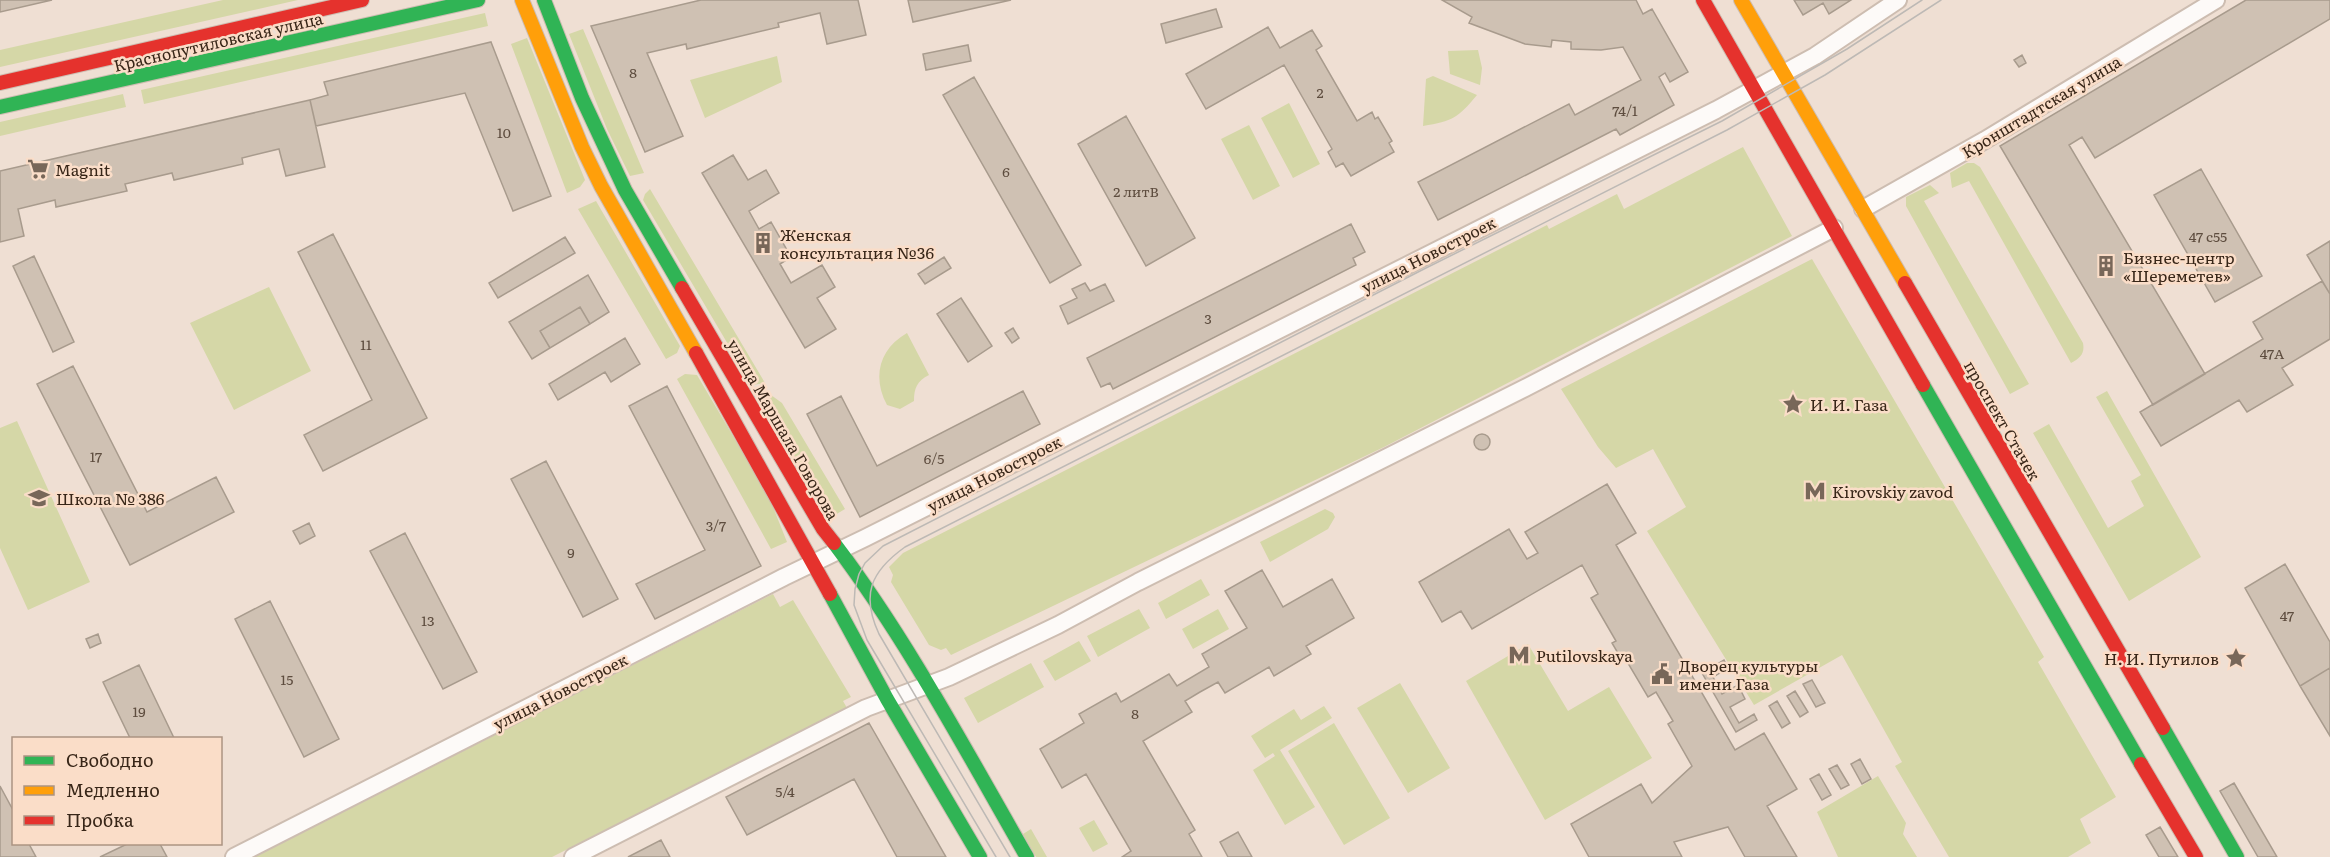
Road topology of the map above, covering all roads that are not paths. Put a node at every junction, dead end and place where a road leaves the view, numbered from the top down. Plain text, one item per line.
1 (362, 0) edge
2 (478, 0) edge
3 (522, 0) edge
4 (544, 0) edge
5 (1702, 0) edge
6 (1741, 0) edge
7 (1898, 0) edge
8 (2216, 0) edge
9 (1784, 74) junction
10 (0, 83) edge
11 (1754, 89) junction
12 (0, 107) edge
13 (1863, 209) junction
14 (1834, 228) junction
15 (840, 550) junction
16 (814, 563) junction
17 (928, 686) junction
18 (887, 699) junction
19 (234, 857) edge
20 (573, 857) edge
21 (980, 857) edge
22 (1028, 857) edge
23 (2196, 857) edge
24 (2236, 857) edge

1 - 10 main road, Краснопутиловская улица
2 - 12 main road, Краснопутиловская улица
3 - 16 main road
4 - 15 main road, улица Маршала Говорова
5 - 11 main road
6 - 9 main road, проспект Стачек
7 - 9 street
8 - 13 street, Кронштадтская улица
9 - 11 street
9 - 13 main road, проспект Стачек
11 - 14 main road
11 - 15 street, улица Новостроек
13 - 24 main road, проспект Стачек
14 - 17 street
14 - 23 main road
15 - 16 street, улица Новостроек
15 - 17 main road, улица Маршала Говорова
16 - 18 main road
16 - 19 street, улица Новостроек
17 - 18 street
17 - 22 main road, улица Маршала Говорова
18 - 20 street
18 - 21 main road

